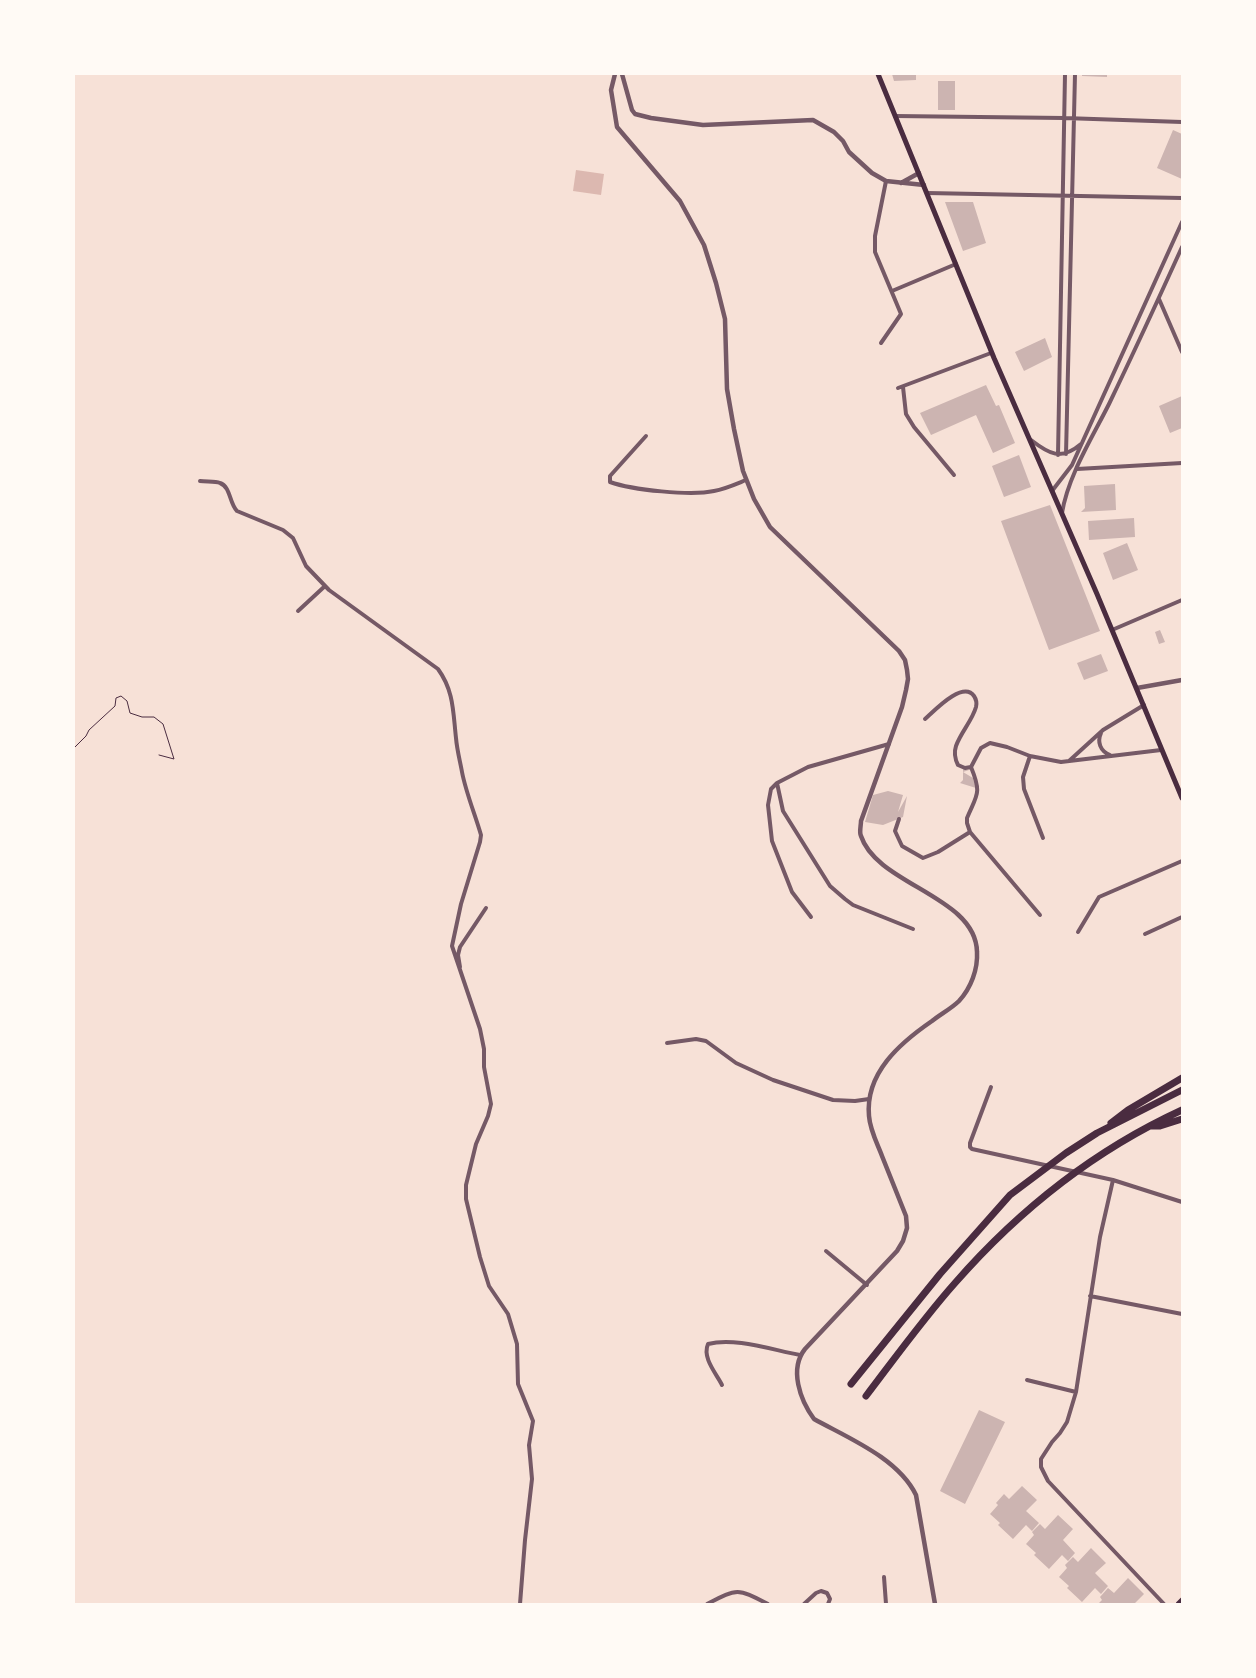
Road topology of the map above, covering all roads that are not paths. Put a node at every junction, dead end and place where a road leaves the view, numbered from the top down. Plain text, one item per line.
1 (615, 74) edge
2 (622, 74) edge
3 (878, 74) edge
4 (1064, 74) edge
5 (1076, 74) edge
6 (895, 116) junction
7 (1064, 118) junction
8 (1074, 119) junction
9 (1182, 122) edge
10 (919, 172) junction
11 (886, 181) junction
12 (901, 183) junction
13 (924, 185) junction
14 (927, 193) junction
15 (1062, 196) junction
16 (1074, 196) junction
17 (1182, 198) edge
18 (1182, 222) edge
19 (1182, 248) edge
20 (956, 264) junction
21 (892, 291) junction
22 (1149, 294) junction
23 (1159, 299) junction
24 (881, 343) dead end
25 (1182, 352) edge
26 (991, 353) junction
27 (646, 436) dead end
28 (1030, 439) junction
29 (1083, 442) junction
30 (1066, 454) junction
31 (1058, 455) junction
32 (1182, 463) edge
33 (1077, 469) junction
34 (954, 475) dead end
35 (746, 480) junction
36 (200, 481) dead end
37 (1052, 491) junction
38 (1062, 513) junction
39 (325, 586) junction
40 (1182, 600) edge
41 (298, 611) dead end
42 (1112, 630) junction
43 (1182, 680) edge
44 (1137, 688) junction
45 (1144, 705) junction
46 (925, 718) dead end
47 (1103, 730) junction
48 (889, 744) junction
49 (1161, 750) junction
50 (1030, 756) junction
51 (1112, 756) junction
52 (1069, 761) junction
53 (971, 768) junction
54 (778, 784) junction
55 (1182, 798) edge
56 (899, 819) dead end
57 (970, 832) junction
58 (1044, 838) dead end
59 (1182, 861) edge
60 (486, 908) dead end
61 (1040, 915) dead end
62 (811, 916) dead end
63 (1182, 917) edge
64 (913, 929) dead end
65 (1078, 932) dead end
66 (1145, 934) dead end
67 (464, 984) junction
68 (667, 1042) dead end
69 (1182, 1078) edge
70 (991, 1087) dead end
71 (1182, 1090) edge
72 (868, 1099) junction
73 (1182, 1110) edge
74 (1182, 1119) edge
75 (1148, 1126) junction
76 (1097, 1133) junction
77 (1113, 1180) junction
78 (1182, 1202) edge
79 (826, 1251) dead end
80 (867, 1285) junction
81 (1090, 1296) junction
82 (1182, 1314) edge
83 (800, 1355) junction
84 (1027, 1380) dead end
85 (852, 1384) dead end
86 (722, 1385) dead end
87 (1076, 1392) junction
88 (866, 1396) dead end
89 (884, 1577) dead end
90 (1182, 1600) edge
91 (520, 1604) edge
92 (707, 1604) edge
93 (768, 1604) edge
94 (804, 1604) edge
95 (828, 1604) edge
96 (886, 1604) edge
97 (935, 1604) edge
98 (1164, 1604) edge
99 (1178, 1604) edge

1 - 35 street
2 - 11 street
3 - 6 main road
4 - 7 street
5 - 8 street
6 - 7 street
6 - 10 main road
7 - 8 street
7 - 15 street
8 - 9 street
8 - 16 street
10 - 12 street
10 - 13 main road
11 - 12 street
11 - 21 street
12 - 13 street
13 - 14 main road
14 - 15 street
14 - 20 main road
15 - 16 street
15 - 31 street
16 - 17 street
16 - 30 street
18 - 22 street
19 - 23 street
20 - 21 street
20 - 26 main road
21 - 24 street
22 - 23 street
22 - 29 street
23 - 25 street
23 - 33 street
26 - 28 main road
26 - 34 street
27 - 35 street
28 - 31 street
28 - 37 main road
29 - 30 street
29 - 37 street
30 - 31 street
32 - 33 street
33 - 38 street
35 - 48 street
36 - 39 street
37 - 38 main road
38 - 42 main road
39 - 41 street
39 - 67 street
40 - 42 street
42 - 44 main road
43 - 44 street
44 - 45 main road
45 - 47 street
45 - 49 main road
46 - 53 street
47 - 51 street
47 - 52 street
48 - 54 street
48 - 72 street
49 - 51 street
49 - 55 main road
50 - 52 street
50 - 53 street
50 - 58 street
51 - 52 street
53 - 57 street
54 - 62 street
54 - 64 street
56 - 57 street
57 - 61 street
59 - 65 street
60 - 67 street
63 - 66 street
67 - 91 street
68 - 72 street
69 - 76 highway
70 - 77 street
71 - 76 highway
72 - 80 street
73 - 75 highway
74 - 75 highway
75 - 88 highway
76 - 85 highway
77 - 78 street
77 - 81 street
79 - 80 street
80 - 83 street
81 - 82 street
81 - 87 street
83 - 86 street
83 - 97 street
84 - 87 street
87 - 98 street
89 - 96 street
90 - 99 main road
92 - 93 street
94 - 95 street

